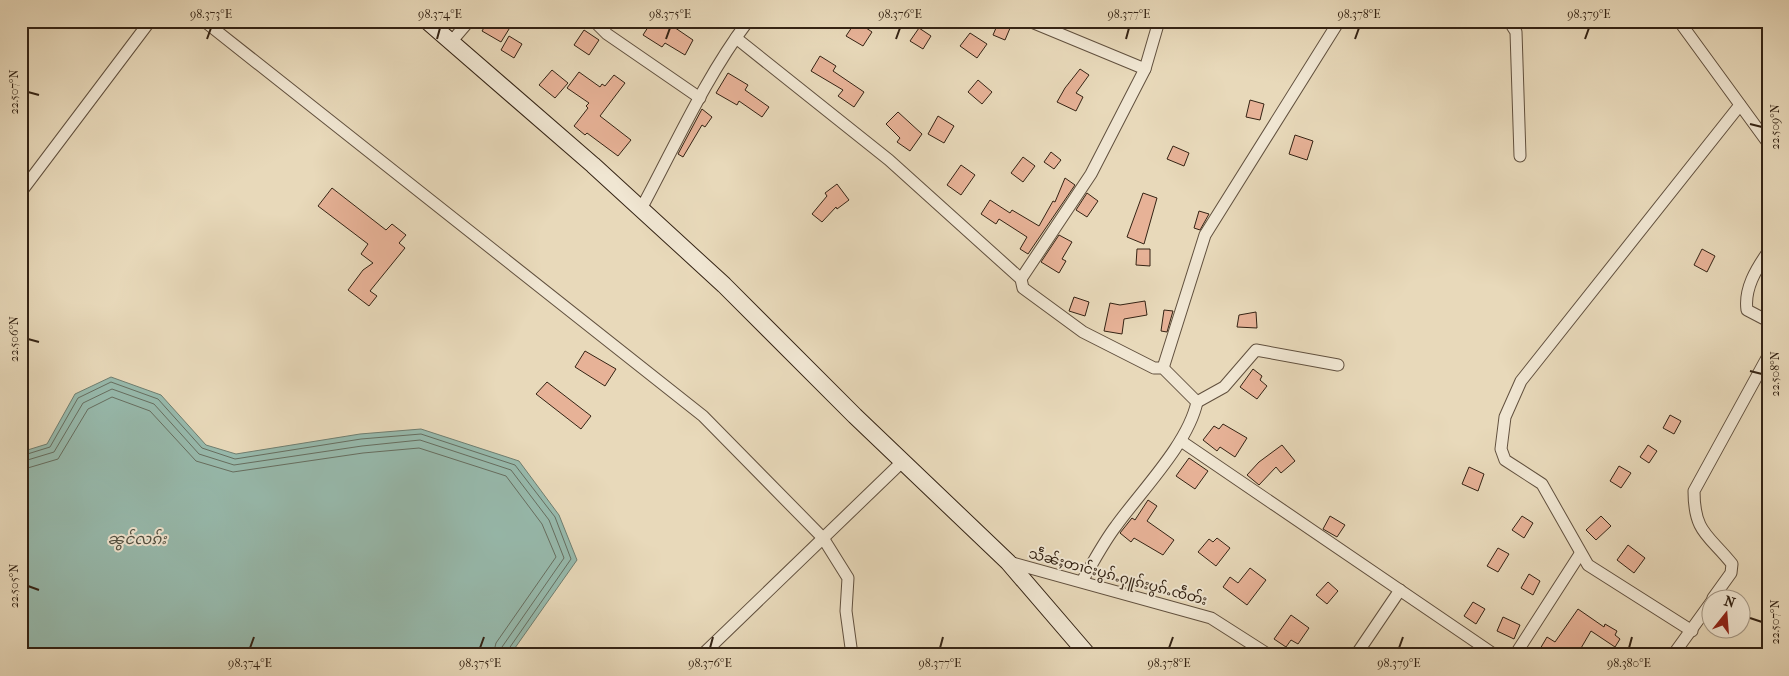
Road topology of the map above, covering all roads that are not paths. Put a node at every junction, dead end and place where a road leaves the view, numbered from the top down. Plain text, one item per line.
1 (150, 21) edge
2 (204, 21) edge
3 (427, 21) edge
4 (469, 21) edge
5 (594, 21) edge
6 (748, 21) edge
7 (1029, 21) edge
8 (1159, 21) edge
9 (1339, 21) edge
10 (1509, 21) edge
11 (1679, 21) edge
12 (736, 38) junction
13 (451, 42) junction
14 (1145, 69) junction
15 (700, 98) junction
16 (1740, 104) junction
17 (1768, 143) edge
18 (1520, 156) dead end
19 (21, 192) edge
20 (642, 209) junction
21 (1768, 252) edge
22 (1021, 279) junction
23 (1768, 321) edge
24 (1768, 356) edge
25 (1338, 365) dead end
26 (1163, 368) junction
27 (1197, 402) junction
28 (1181, 441) junction
29 (903, 461) junction
30 (823, 538) junction
31 (1580, 554) junction
32 (1008, 562) junction
33 (1082, 581) junction
34 (1720, 588) edge
35 (1400, 590) junction
36 (1702, 616) edge
37 (1692, 631) junction
38 (702, 655) edge
39 (852, 655) edge
40 (1088, 655) edge
41 (1269, 655) edge
42 (1356, 655) edge
43 (1495, 655) edge
44 (1515, 655) edge
45 (1673, 655) edge

1 - 19 street
2 - 30 street
3 - 13 main road
4 - 13 street
5 - 15 street
6 - 12 street
7 - 14 street
8 - 14 street
9 - 26 street
10 - 18 street
11 - 16 street
12 - 15 street
12 - 22 street
13 - 20 main road
14 - 22 street
15 - 20 street
16 - 17 street
16 - 31 street
20 - 29 main road
21 - 23 street
22 - 26 street
24 - 34 street
25 - 27 street
26 - 27 street
27 - 28 street
28 - 33 street
28 - 35 street
29 - 30 street
29 - 32 main road
30 - 38 street
30 - 39 street
31 - 37 street
31 - 44 street
32 - 33 street, သဵၼ်ႈတၢင်းပွၵ်ႉႁူၵ်းပွၵ်ႉၸဵတ်း
32 - 40 main road
33 - 41 street, သဵၼ်ႈတၢင်းပွၵ်ႉႁူၵ်းပွၵ်ႉၸဵတ်း
35 - 42 street
35 - 43 street
36 - 37 street
37 - 45 street

